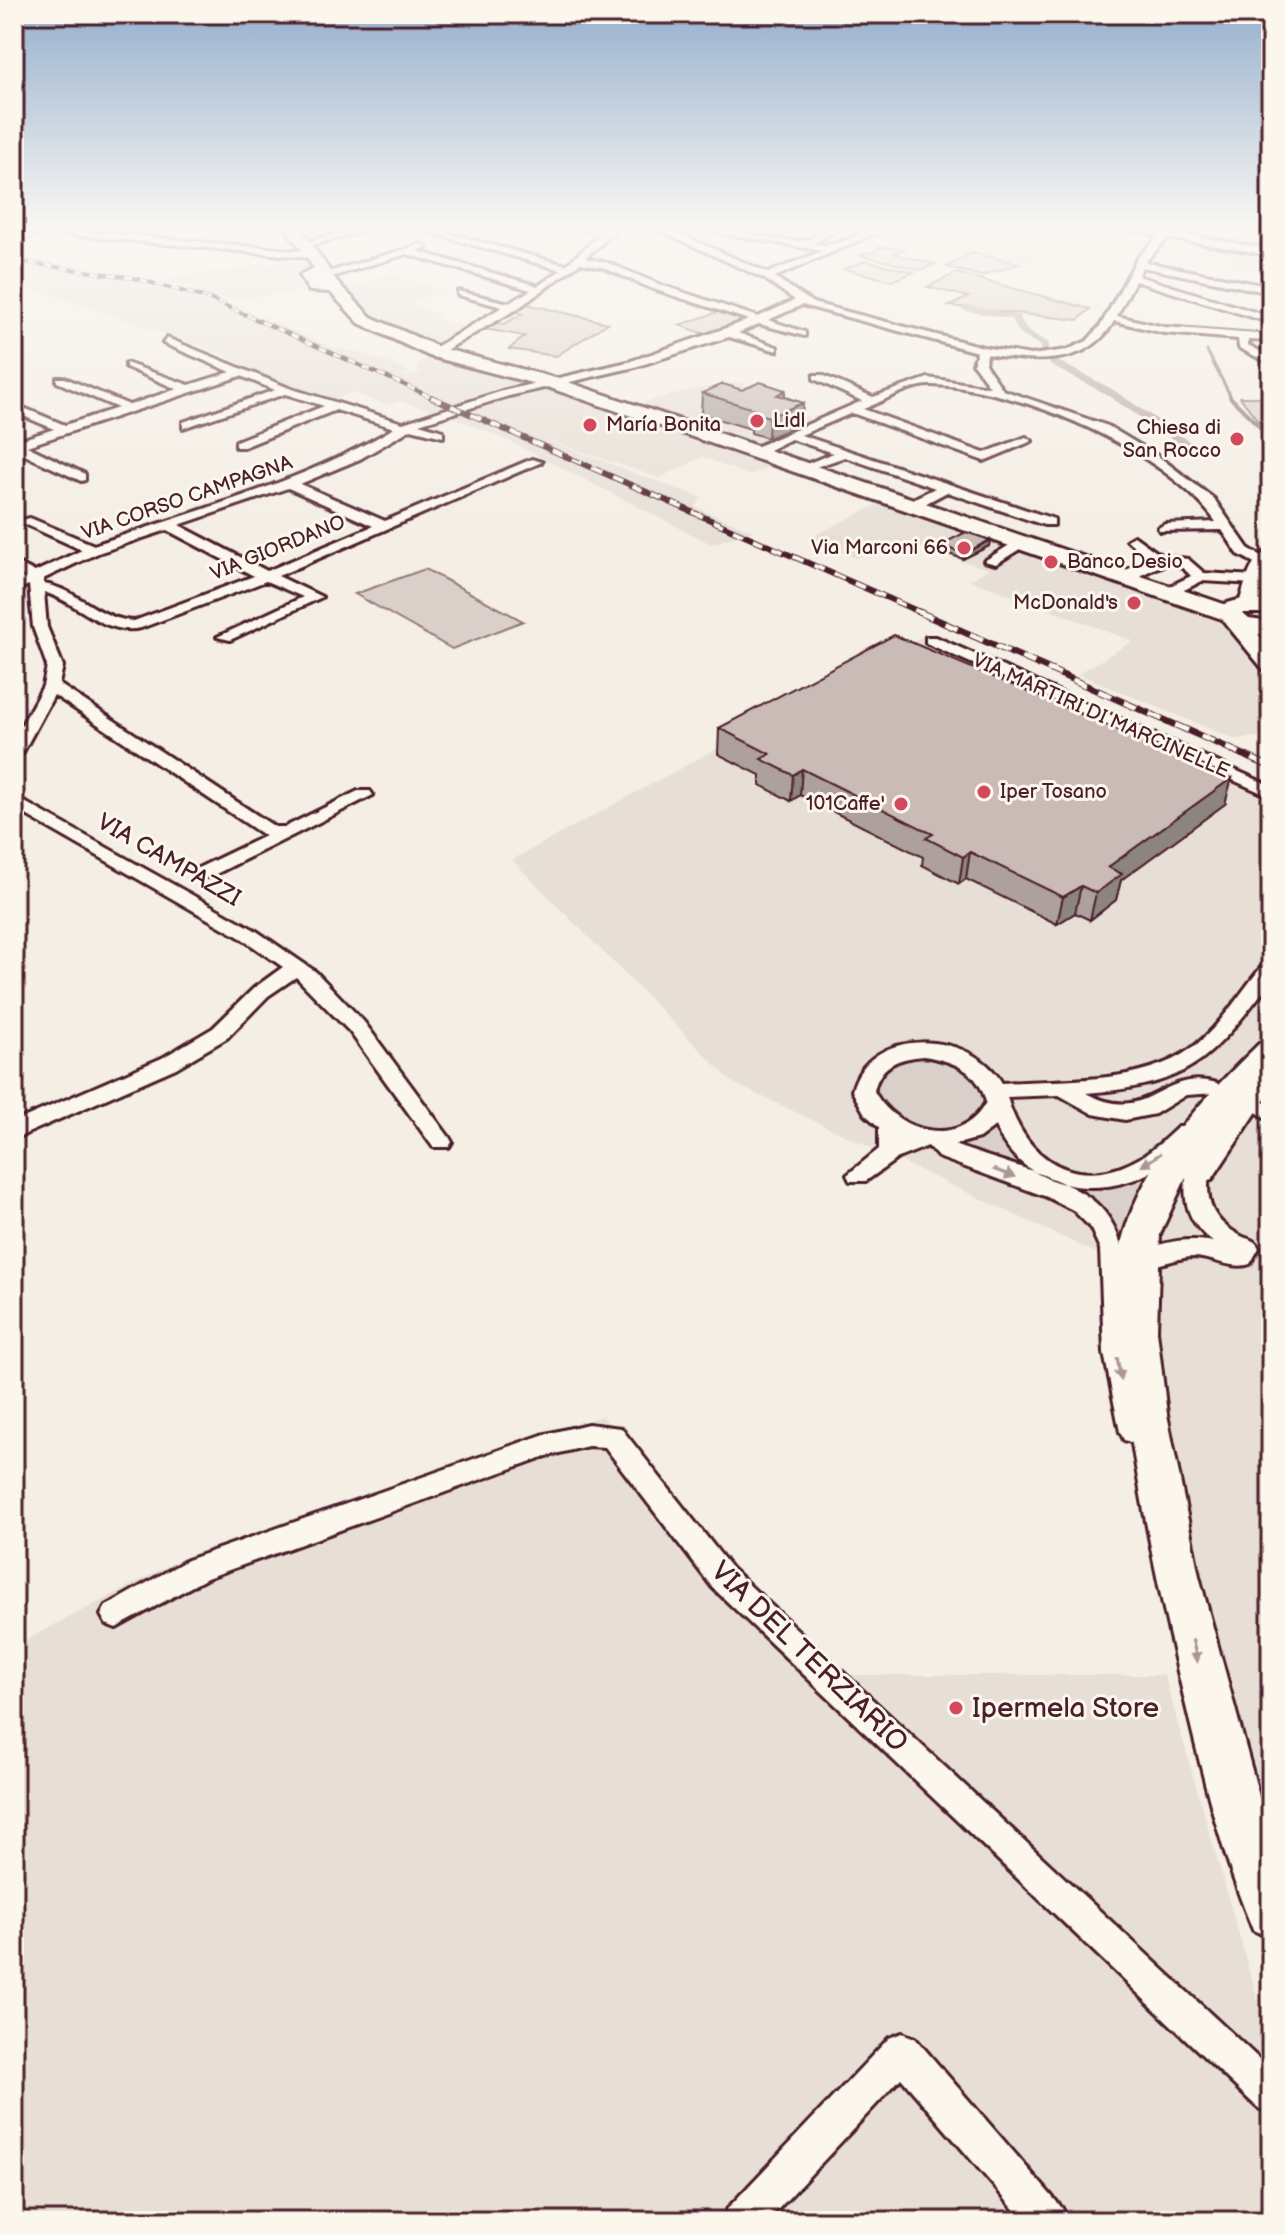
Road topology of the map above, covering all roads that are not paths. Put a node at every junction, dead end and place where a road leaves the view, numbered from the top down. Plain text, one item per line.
1 (392, 332) edge
2 (469, 332) edge
3 (797, 332) edge
4 (918, 332) edge
5 (1100, 332) edge
6 (1201, 332) edge
7 (729, 333) joint
8 (801, 334) dead end
9 (1243, 335) junction
10 (1271, 338) edge
11 (167, 341) dead end
12 (773, 349) dead end
13 (983, 350) junction
14 (435, 352) junction
15 (1271, 361) edge
16 (130, 365) dead end
17 (241, 372) junction
18 (818, 377) dead end
19 (61, 380) dead end
20 (553, 383) junction
21 (185, 388) junction
22 (285, 390) junction
23 (999, 392) junction
24 (871, 401) junction
25 (332, 407) junction
26 (14, 408) edge
27 (127, 408) junction
28 (852, 409) junction
29 (187, 425) dead end
30 (405, 426) junction
31 (64, 429) junction
32 (439, 434) dead end
33 (790, 435) junction
34 (1026, 441) dead end
35 (240, 444) dead end
36 (15, 446) edge
37 (757, 451) junction
38 (845, 453) junction
39 (536, 462) dead end
40 (808, 468) junction
41 (81, 477) dead end
42 (289, 484) junction
43 (948, 486) junction
44 (914, 504) junction
45 (25, 521) dead end
46 (166, 524) junction
47 (385, 526) junction
48 (1225, 526) junction
49 (1165, 528) dead end
50 (1134, 540) dead end
51 (1021, 541) junction
52 (93, 550) junction
53 (1157, 558) junction
54 (991, 561) dead end
55 (14, 565) edge
56 (266, 576) junction
57 (1125, 576) junction
58 (1200, 577) junction
59 (36, 582) junction
60 (14, 587) edge
61 (1255, 593) edge
62 (1172, 594) junction
63 (1271, 629) edge
64 (225, 637) dead end
65 (931, 640) dead end
66 (1271, 664) edge
67 (51, 686) junction
68 (14, 754) edge
69 (1271, 792) edge
70 (364, 795) dead end
71 (14, 801) edge
72 (285, 832) junction
73 (203, 873) dead end
74 (297, 967) junction
75 (1271, 968) edge
76 (1266, 1057) edge
77 (1061, 1085) junction
78 (997, 1096) junction
79 (1210, 1099) junction
80 (890, 1126) junction
81 (14, 1131) edge
82 (930, 1138) junction
83 (441, 1142) dead end
84 (890, 1152) junction
85 (1198, 1172) junction
86 (858, 1175) dead end
87 (1142, 1267) junction
88 (1177, 1576) junction
89 (116, 1615) dead end
90 (1271, 1912) edge
91 (1271, 2095) edge
92 (741, 2221) edge
93 (1049, 2221) edge

1 - 14 main road
2 - 14 street
3 - 8 street
4 - 13 street
5 - 13 street
6 - 9 street
7 - 12 street
7 - 20 street, VIA CORSO CAMPAGNA
9 - 10 street
9 - 15 street
11 - 17 street
13 - 23 street
14 - 20 main road
16 - 21 street
17 - 21 street
17 - 22 street
18 - 24 street
19 - 27 street
20 - 30 street, VIA CORSO CAMPAGNA
20 - 37 main road
21 - 27 street
22 - 25 street
22 - 29 street
23 - 24 street
23 - 48 street
24 - 28 street
25 - 30 street
25 - 35 street
26 - 31 street
27 - 31 street
28 - 33 street
28 - 34 street
30 - 32 street
30 - 42 street, VIA CORSO CAMPAGNA
31 - 36 street
33 - 37 street
33 - 38 street
36 - 41 street
37 - 40 main road
38 - 40 street
38 - 43 street
39 - 47 street, VIA GIORDANO
40 - 44 main road
42 - 46 street, VIA CORSO CAMPAGNA
42 - 47 street
43 - 44 street
43 - 51 street
44 - 51 main road
45 - 52 street
46 - 52 street, VIA CORSO CAMPAGNA
46 - 56 street
47 - 56 street, VIA GIORDANO
48 - 49 street
48 - 61 street
50 - 53 street
51 - 54 street
51 - 57 main road
52 - 59 street, VIA CORSO CAMPAGNA
53 - 57 street
53 - 58 street
55 - 59 street, VIA GIORDANO
56 - 59 street, VIA GIORDANO
56 - 64 street
57 - 62 main road
58 - 61 street
58 - 62 street
59 - 60 street, VIA CORSO CAMPAGNA
59 - 67 street
61 - 62 main road
61 - 62 main road
61 - 63 main road
61 - 66 main road
65 - 69 street, VIA MARTIRI DI MARCINELLE
67 - 68 street
67 - 72 street
70 - 72 street
71 - 74 street, VIA CAMPAZZI
72 - 73 street
74 - 81 street
74 - 83 street, VIA CAMPAZZI
75 - 77 street
76 - 79 main road
76 - 85 main road
77 - 78 street
77 - 79 street
79 -> 78 street
78 - 80 street
78 - 82 street
79 - 87 main road
80 - 82 street
80 - 84 street
82 - 84 street
82 -> 88 street
84 - 86 street
85 - 87 main road
85 - 87 street
87 - 88 main road
88 -> 90 main road
89 - 91 street, VIA DEL TERZIARIO
92 - 93 street

